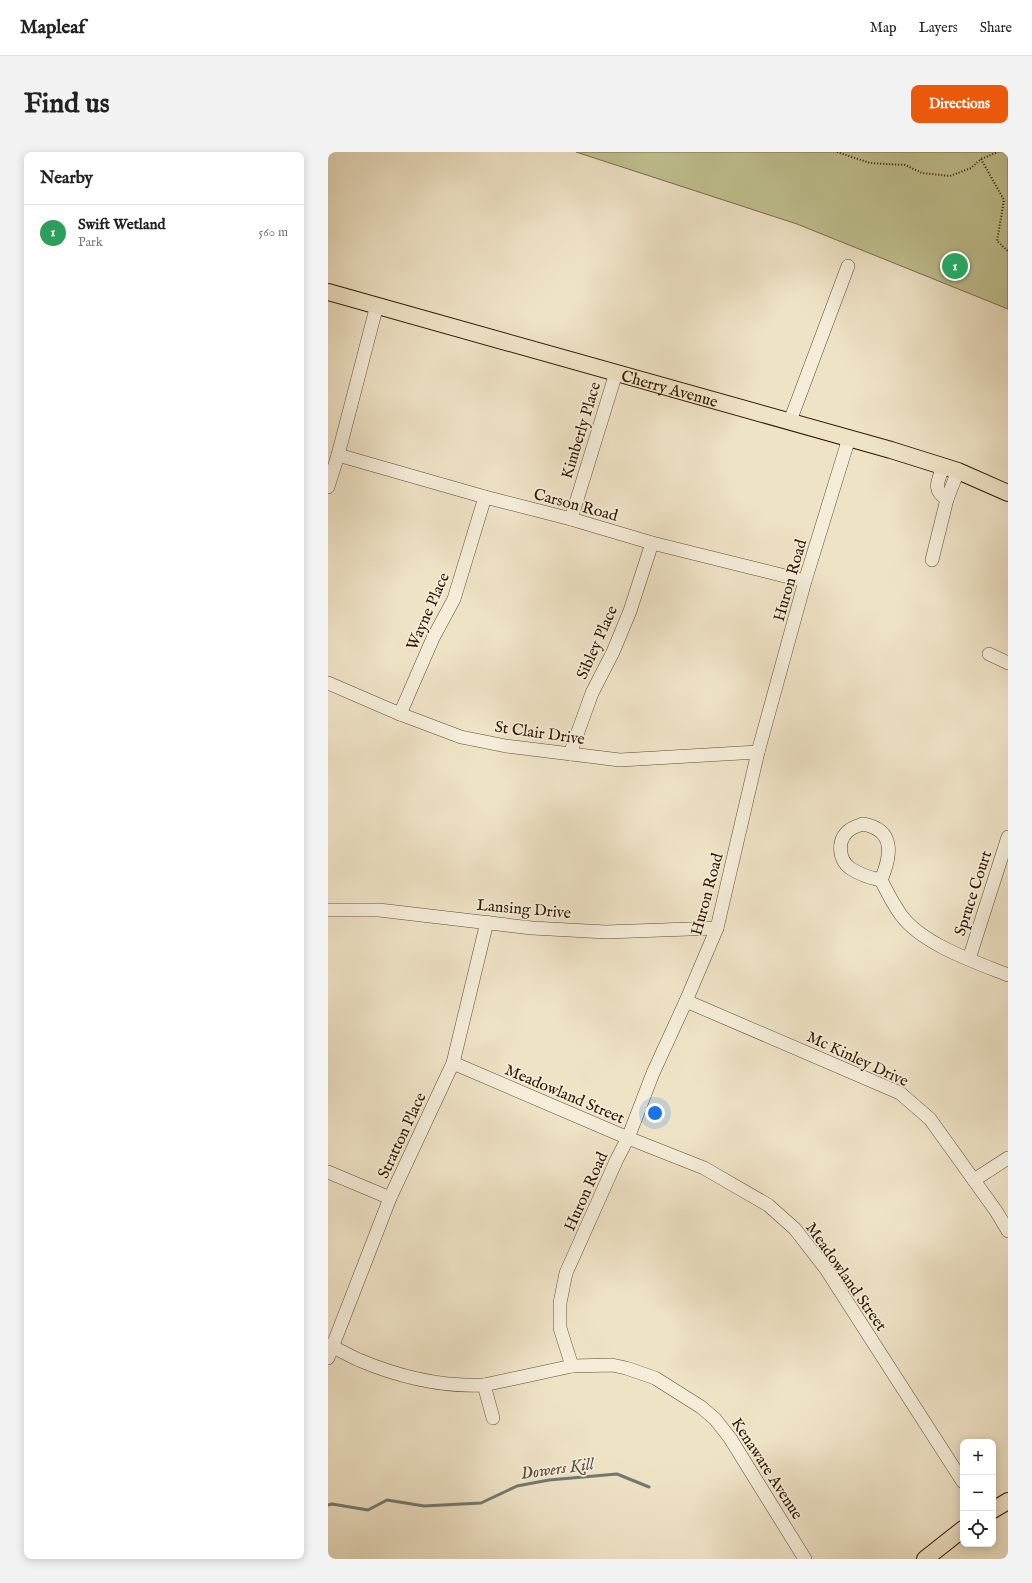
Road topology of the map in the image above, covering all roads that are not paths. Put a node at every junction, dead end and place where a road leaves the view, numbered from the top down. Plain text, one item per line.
1 (848, 266) dead end
2 (328, 292) edge
3 (378, 305) junction
4 (616, 373) junction
5 (790, 421) junction
6 (849, 438) junction
7 (338, 455) junction
8 (943, 466) junction
9 (958, 471) junction
10 (328, 487) edge
11 (1008, 493) edge
12 (485, 497) junction
13 (947, 499) junction
14 (571, 519) junction
15 (652, 543) junction
16 (932, 560) dead end
17 (805, 581) junction
18 (989, 654) dead end
19 (1008, 663) edge
20 (328, 683) edge
21 (400, 714) junction
22 (758, 752) junction
23 (570, 754) junction
24 (1008, 837) edge
25 (881, 880) junction
26 (328, 910) edge
27 (487, 922) junction
28 (717, 928) junction
29 (969, 959) junction
30 (1008, 975) edge
31 (686, 1001) junction
32 (453, 1063) junction
33 (628, 1138) junction
34 (1008, 1158) edge
35 (328, 1172) edge
36 (974, 1180) junction
37 (390, 1198) junction
38 (1008, 1231) edge
39 (329, 1350) edge
40 (572, 1366) junction
41 (484, 1385) junction
42 (493, 1418) dead end
43 (960, 1477) edge
44 (1008, 1501) edge
45 (996, 1508) edge
46 (960, 1531) edge
47 (805, 1559) edge
48 (925, 1559) edge

1 - 5 street
2 - 3 main road, Cherry Avenue
3 - 4 main road, Cherry Avenue
3 - 7 street
4 - 5 main road, Cherry Avenue
4 - 14 street, Kimberly Place
5 - 6 main road, Cherry Avenue
6 - 8 main road, Cherry Avenue
6 - 17 street, Huron Road
7 - 10 street
7 - 12 street, Carson Road
8 - 9 main road, Cherry Avenue
8 - 13 street
9 - 11 main road, Cherry Avenue
9 - 13 street
12 - 14 street, Carson Road
12 - 21 street, Wayne Place
13 - 16 street
14 - 15 street, Carson Road
15 - 17 street, Carson Road
15 - 23 street, Sibley Place
17 - 22 street, Huron Road
18 - 19 street
20 - 21 street, St Clair Drive
21 - 23 street, St Clair Drive
22 - 23 street, St Clair Drive
22 - 28 street, Huron Road
24 - 29 street, Spruce Court
25 - 25 street
25 - 29 street
26 - 27 street, Lansing Drive
27 - 28 street, Lansing Drive
27 - 32 street, Stratton Place
28 - 31 street, Huron Road
29 - 30 street
31 - 33 street, Huron Road
31 - 36 street, Mc Kinley Drive
32 - 33 street, Meadowland Street
32 - 37 street, Stratton Place
33 - 40 street, Huron Road
33 - 43 street, Meadowland Street
34 - 36 street
35 - 37 street
36 - 38 street, Mc Kinley Drive
37 - 39 street, Stratton Place
39 - 41 street, Kenaware Avenue
40 - 41 street, Kenaware Avenue
40 - 47 street, Kenaware Avenue
41 - 42 street
44 - 45 main road
46 - 48 main road

